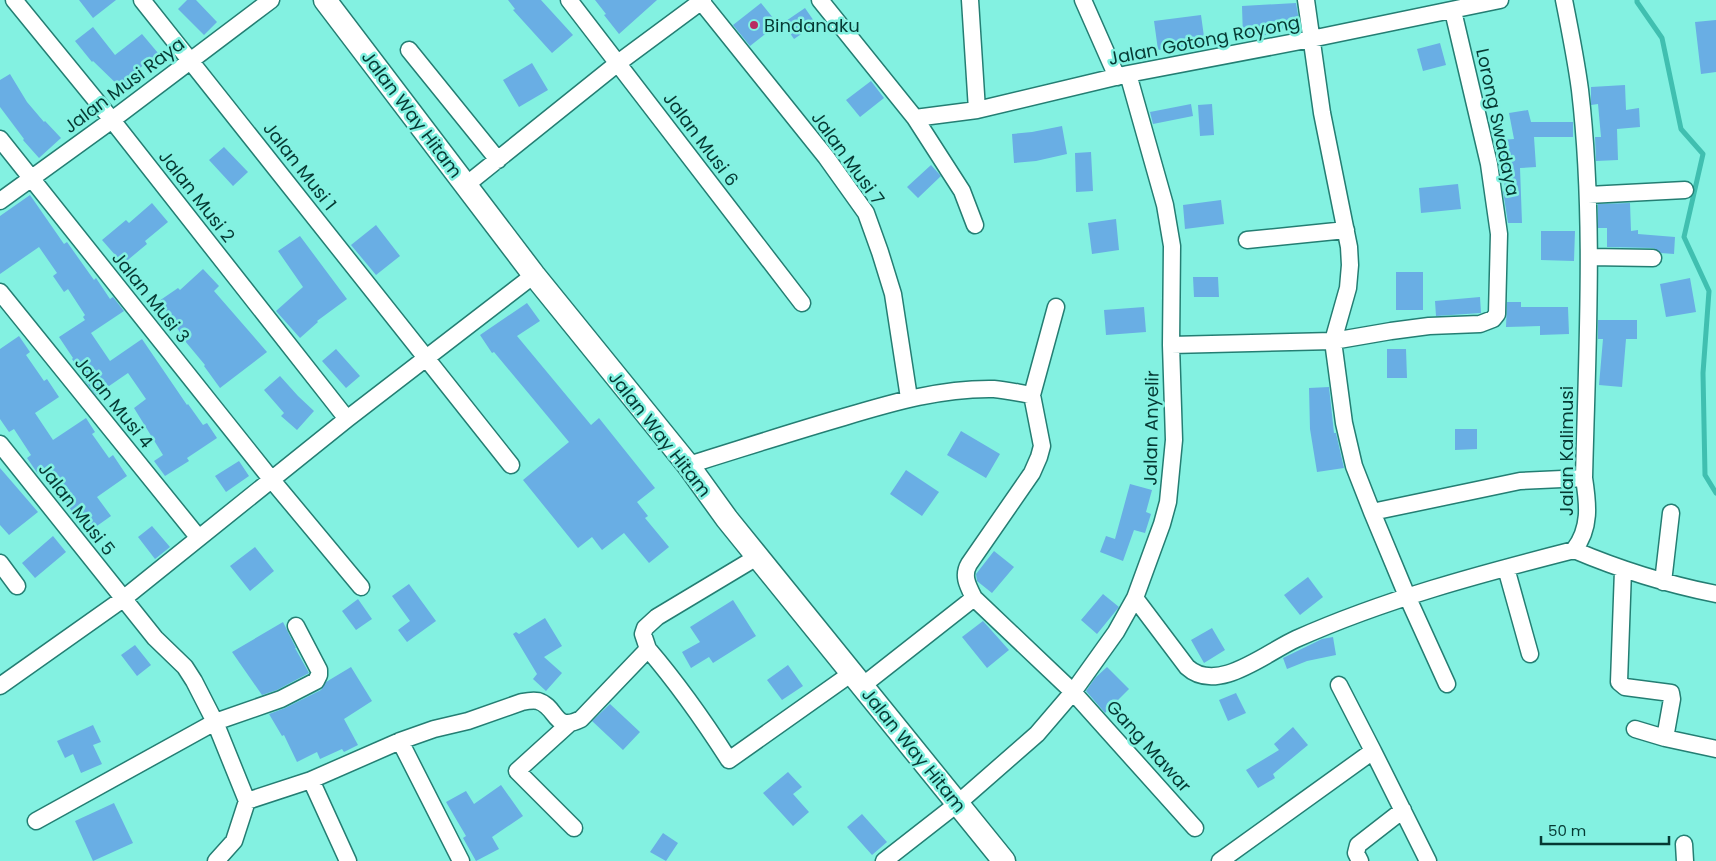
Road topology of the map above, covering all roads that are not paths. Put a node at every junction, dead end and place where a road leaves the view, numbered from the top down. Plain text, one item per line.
1 (14, 0) edge
2 (142, 0) edge
3 (271, 0) edge
4 (325, 0) edge
5 (568, 0) edge
6 (820, 0) edge
7 (970, 0) edge
8 (1083, 0) edge
9 (1306, 0) edge
10 (1500, 0) edge
11 (1564, 0) edge
12 (701, 1) edge
13 (1453, 11) junction
14 (1311, 39) junction
15 (410, 50) dead end
16 (190, 60) junction
17 (618, 64) junction
18 (1122, 76) junction
19 (977, 110) junction
20 (915, 118) junction
21 (112, 120) junction
22 (0, 139) edge
23 (498, 160) junction
24 (30, 178) junction
25 (466, 185) junction
26 (1685, 190) dead end
27 (1588, 195) junction
28 (0, 202) edge
29 (976, 225) dead end
30 (1346, 230) junction
31 (1246, 240) dead end
32 (1589, 257) junction
33 (1653, 258) dead end
34 (534, 275) junction
35 (0, 292) edge
36 (802, 303) dead end
37 (1056, 306) dead end
38 (1334, 341) junction
39 (1171, 345) junction
40 (426, 357) junction
41 (1032, 395) junction
42 (909, 398) junction
43 (347, 419) junction
44 (0, 444) edge
45 (511, 464) dead end
46 (688, 465) junction
47 (1584, 478) junction
48 (271, 479) junction
49 (1372, 512) junction
50 (1671, 512) dead end
51 (198, 537) junction
52 (1574, 550) junction
53 (757, 557) junction
54 (0, 563) edge
55 (1506, 568) junction
56 (1623, 570) junction
57 (1663, 582) junction
58 (17, 586) dead end
59 (361, 588) dead end
60 (1716, 594) edge
61 (1407, 596) junction
62 (974, 598) junction
63 (1135, 598) junction
64 (123, 599) junction
65 (296, 626) dead end
66 (648, 649) junction
67 (1530, 654) dead end
68 (857, 679) junction
69 (1447, 684) dead end
70 (1339, 685) dead end
71 (0, 686) edge
72 (1073, 692) junction
73 (215, 722) junction
74 (570, 723) junction
75 (1635, 729) dead end
76 (1665, 738) junction
77 (400, 741) junction
78 (1716, 749) edge
79 (1373, 751) junction
80 (311, 780) junction
81 (248, 801) junction
82 (957, 804) junction
83 (1403, 810) junction
84 (36, 821) dead end
85 (574, 828) dead end
86 (1195, 828) dead end
87 (1684, 844) dead end
88 (218, 860) edge
89 (348, 861) edge
90 (461, 861) edge
91 (884, 861) edge
92 (1004, 861) edge
93 (1220, 861) edge
94 (1360, 861) edge
95 (1428, 861) edge
96 (1685, 861) edge

1 - 21 street, Jalan Musi 2
2 - 16 street, Jalan Musi 1
3 - 16 street, Jalan Musi Raya
4 - 25 street, Jalan Way Hitam
5 - 17 street, Jalan Musi 6
6 - 20 street
7 - 19 street
8 - 18 street, Jalan Anyelir
9 - 14 street
10 - 13 street, Jalan Gotong Royong
11 - 27 street, Jalan Kalimusi
12 - 17 street
12 - 42 street, Jalan Musi 7
13 - 14 street, Jalan Gotong Royong
13 - 38 street, Lorong Swadaya
14 - 18 street, Jalan Gotong Royong
14 - 30 street
15 - 23 street
16 - 21 street, Jalan Musi Raya
16 - 40 street, Jalan Musi 1
17 - 23 street
17 - 36 street, Jalan Musi 6
18 - 19 street, Jalan Gotong Royong
18 - 39 street, Jalan Anyelir
19 - 20 street, Jalan Gotong Royong
20 - 29 street
21 - 24 street, Jalan Musi Raya
21 - 43 street, Jalan Musi 2
22 - 24 street, Jalan Musi 3
23 - 25 street
24 - 28 street, Jalan Musi Raya
24 - 48 street, Jalan Musi 3
25 - 34 street, Jalan Way Hitam
26 - 27 street
27 - 32 street, Jalan Kalimusi
30 - 31 street
30 - 38 street
32 - 33 street
32 - 47 street, Jalan Kalimusi
34 - 40 street
34 - 46 street, Jalan Way Hitam
35 - 51 street, Jalan Musi 4
37 - 41 street
38 - 39 street
38 - 49 street
39 - 63 street, Jalan Anyelir
40 - 43 street
40 - 45 street, Jalan Musi 1
41 - 42 street
41 - 62 street
42 - 46 street
43 - 48 street
44 - 64 street, Jalan Musi 5
46 - 53 street, Jalan Way Hitam
47 - 49 street
47 - 52 street, Jalan Kalimusi
48 - 51 street
48 - 59 street, Jalan Musi 3
49 - 61 street
50 - 57 street
51 - 64 street
52 - 55 street
52 - 56 street
53 - 66 street
53 - 68 street, Jalan Way Hitam
54 - 58 street
55 - 61 street
55 - 67 street
56 - 57 street
56 - 76 street
57 - 60 street
61 - 63 street
61 - 69 street
62 - 68 street
62 - 72 street, Gang Mawar
63 - 72 street, Jalan Anyelir
64 - 71 street
64 - 73 street, Jalan Musi 5
65 - 73 street
66 - 68 street
66 - 74 street
68 - 82 street, Jalan Way Hitam
70 - 79 street
72 - 82 street, Jalan Anyelir
72 - 86 street, Gang Mawar
73 - 81 street, Jalan Musi 5
73 - 84 street
74 - 77 street
74 - 85 street
75 - 76 street
76 - 78 street
77 - 80 street
77 - 90 street
79 - 83 street
79 - 93 street
80 - 81 street
80 - 89 street
81 - 88 street
82 - 91 street, Jalan Anyelir
82 - 92 street, Jalan Way Hitam
83 - 94 street
83 - 95 street
87 - 96 street

